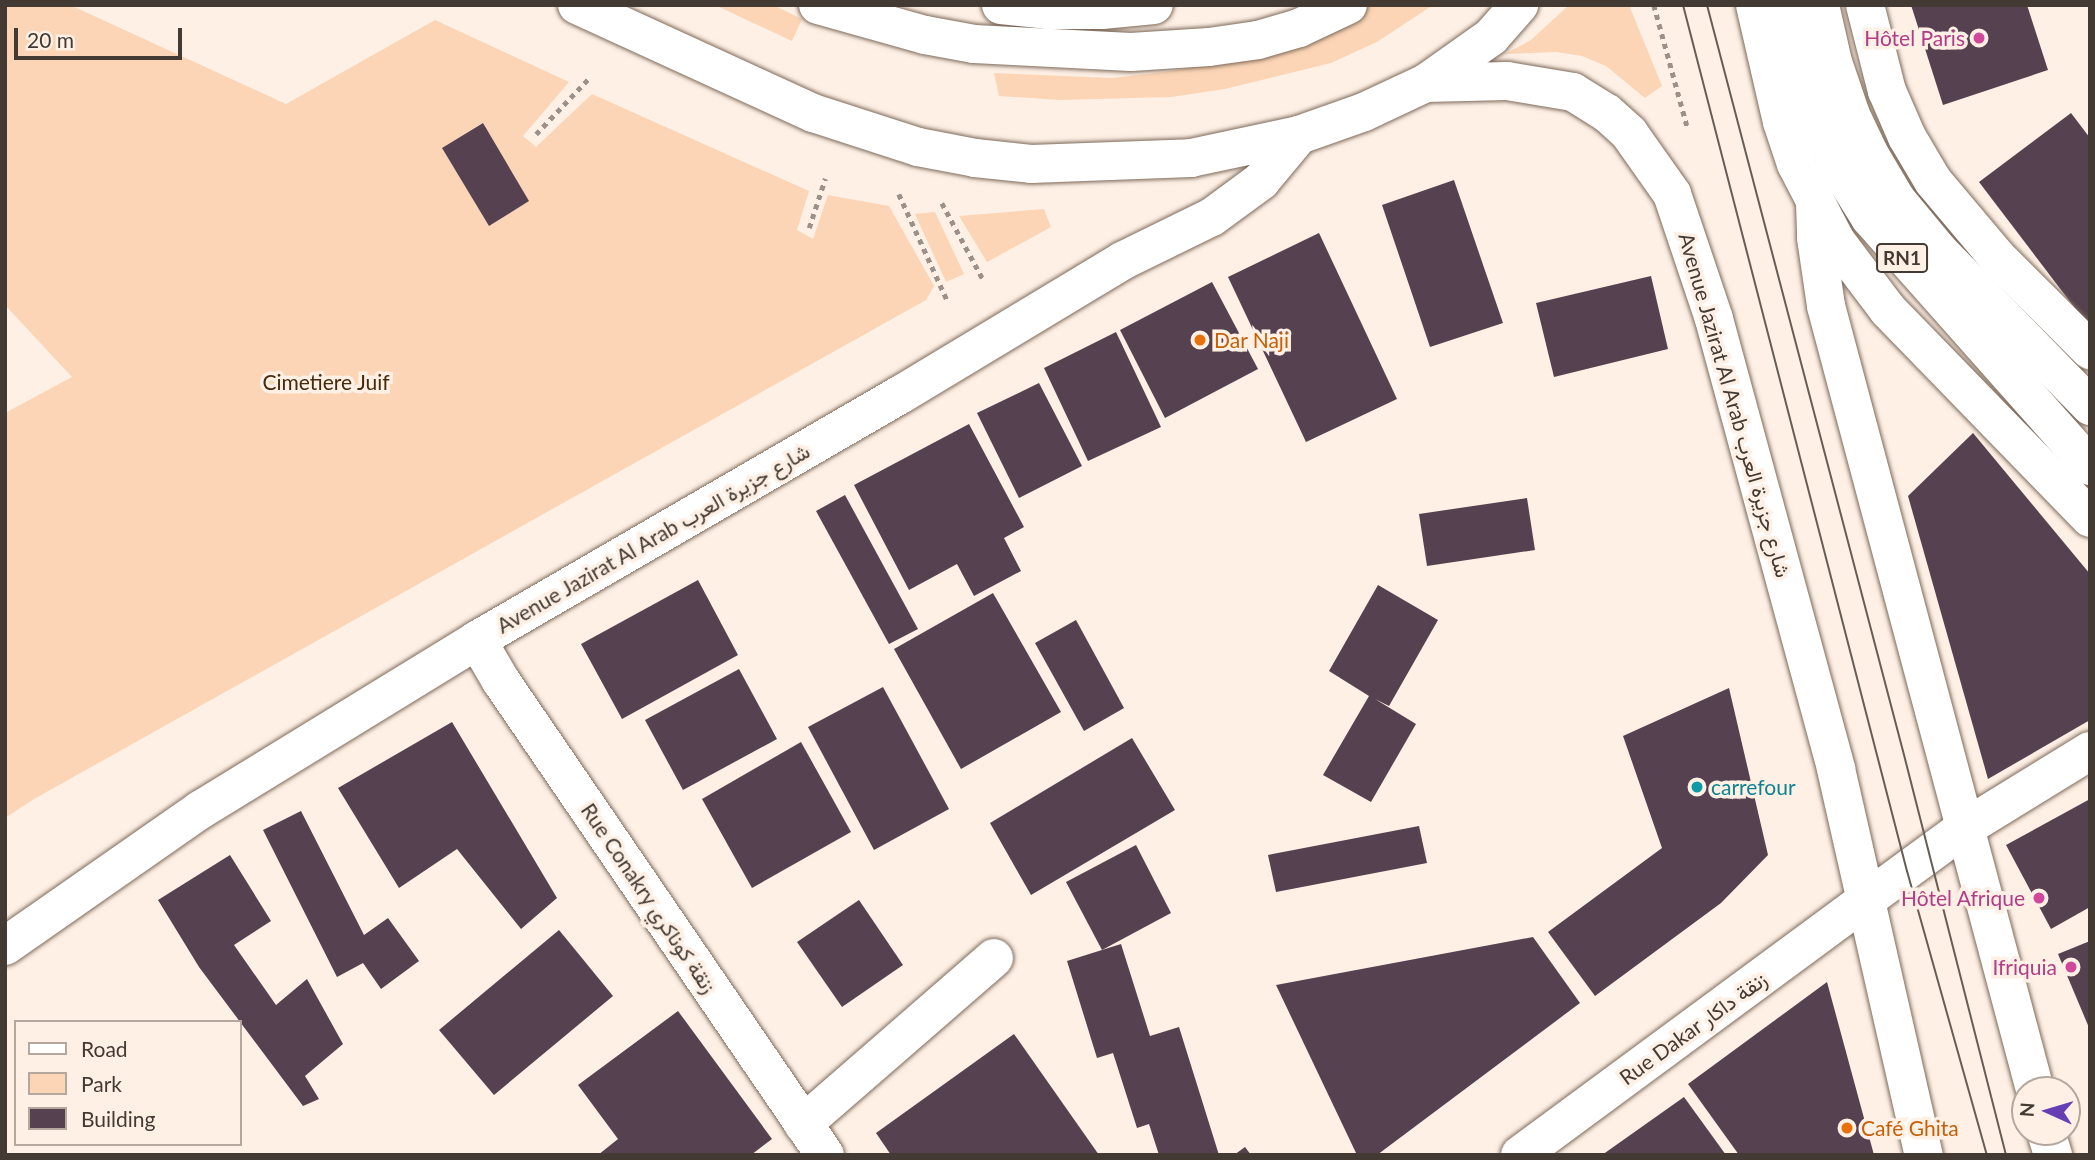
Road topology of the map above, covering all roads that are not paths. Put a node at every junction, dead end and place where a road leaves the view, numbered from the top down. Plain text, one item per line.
1 (577, 5) edge
2 (818, 5) edge
3 (1001, 5) edge
4 (1154, 5) edge
5 (1348, 5) edge
6 (1519, 5) edge
7 (1755, 5) edge
8 (1789, 5) edge
9 (1820, 5) edge
10 (1865, 5) edge
11 (1426, 83) junction
12 (1299, 135) junction
13 (1815, 203) junction
14 (2090, 350) edge
15 (2090, 406) edge
16 (2090, 466) edge
17 (2090, 518) edge
18 (477, 640) junction
19 (2090, 751) edge
20 (1963, 829) junction
21 (1866, 900) junction
22 (5, 946) edge
23 (994, 958) dead end
24 (2031, 1076) edge
25 (803, 1124) junction
26 (825, 1155) edge
27 (1520, 1155) edge
28 (1924, 1155) edge

1 - 12 main road
2 - 5 main road
3 - 4 main road
6 - 11 main road
7 - 13 main road
8 - 16 main road, RN1
9 - 15 main road, RN1
10 - 14 main road
11 - 12 main road
11 - 21 main road, Avenue Jazirat Al Arab شارع جزيرة العرب
12 - 18 main road, Avenue Jazirat Al Arab شارع جزيرة العرب
13 - 17 main road
13 - 20 main road
18 - 22 main road, Avenue Jazirat Al Arab شارع جزيرة العرب
18 - 25 main road, Rue Conakry زنقة كوناكري
19 - 20 main road
20 - 21 main road, Rue Dakar زنقة داكار
20 - 24 main road
21 - 27 main road, Rue Dakar زنقة داكار
21 - 28 main road, Avenue Jazirat Al Arab شارع جزيرة العرب
23 - 25 main road
25 - 26 main road, Rue Conakry زنقة كوناكري

